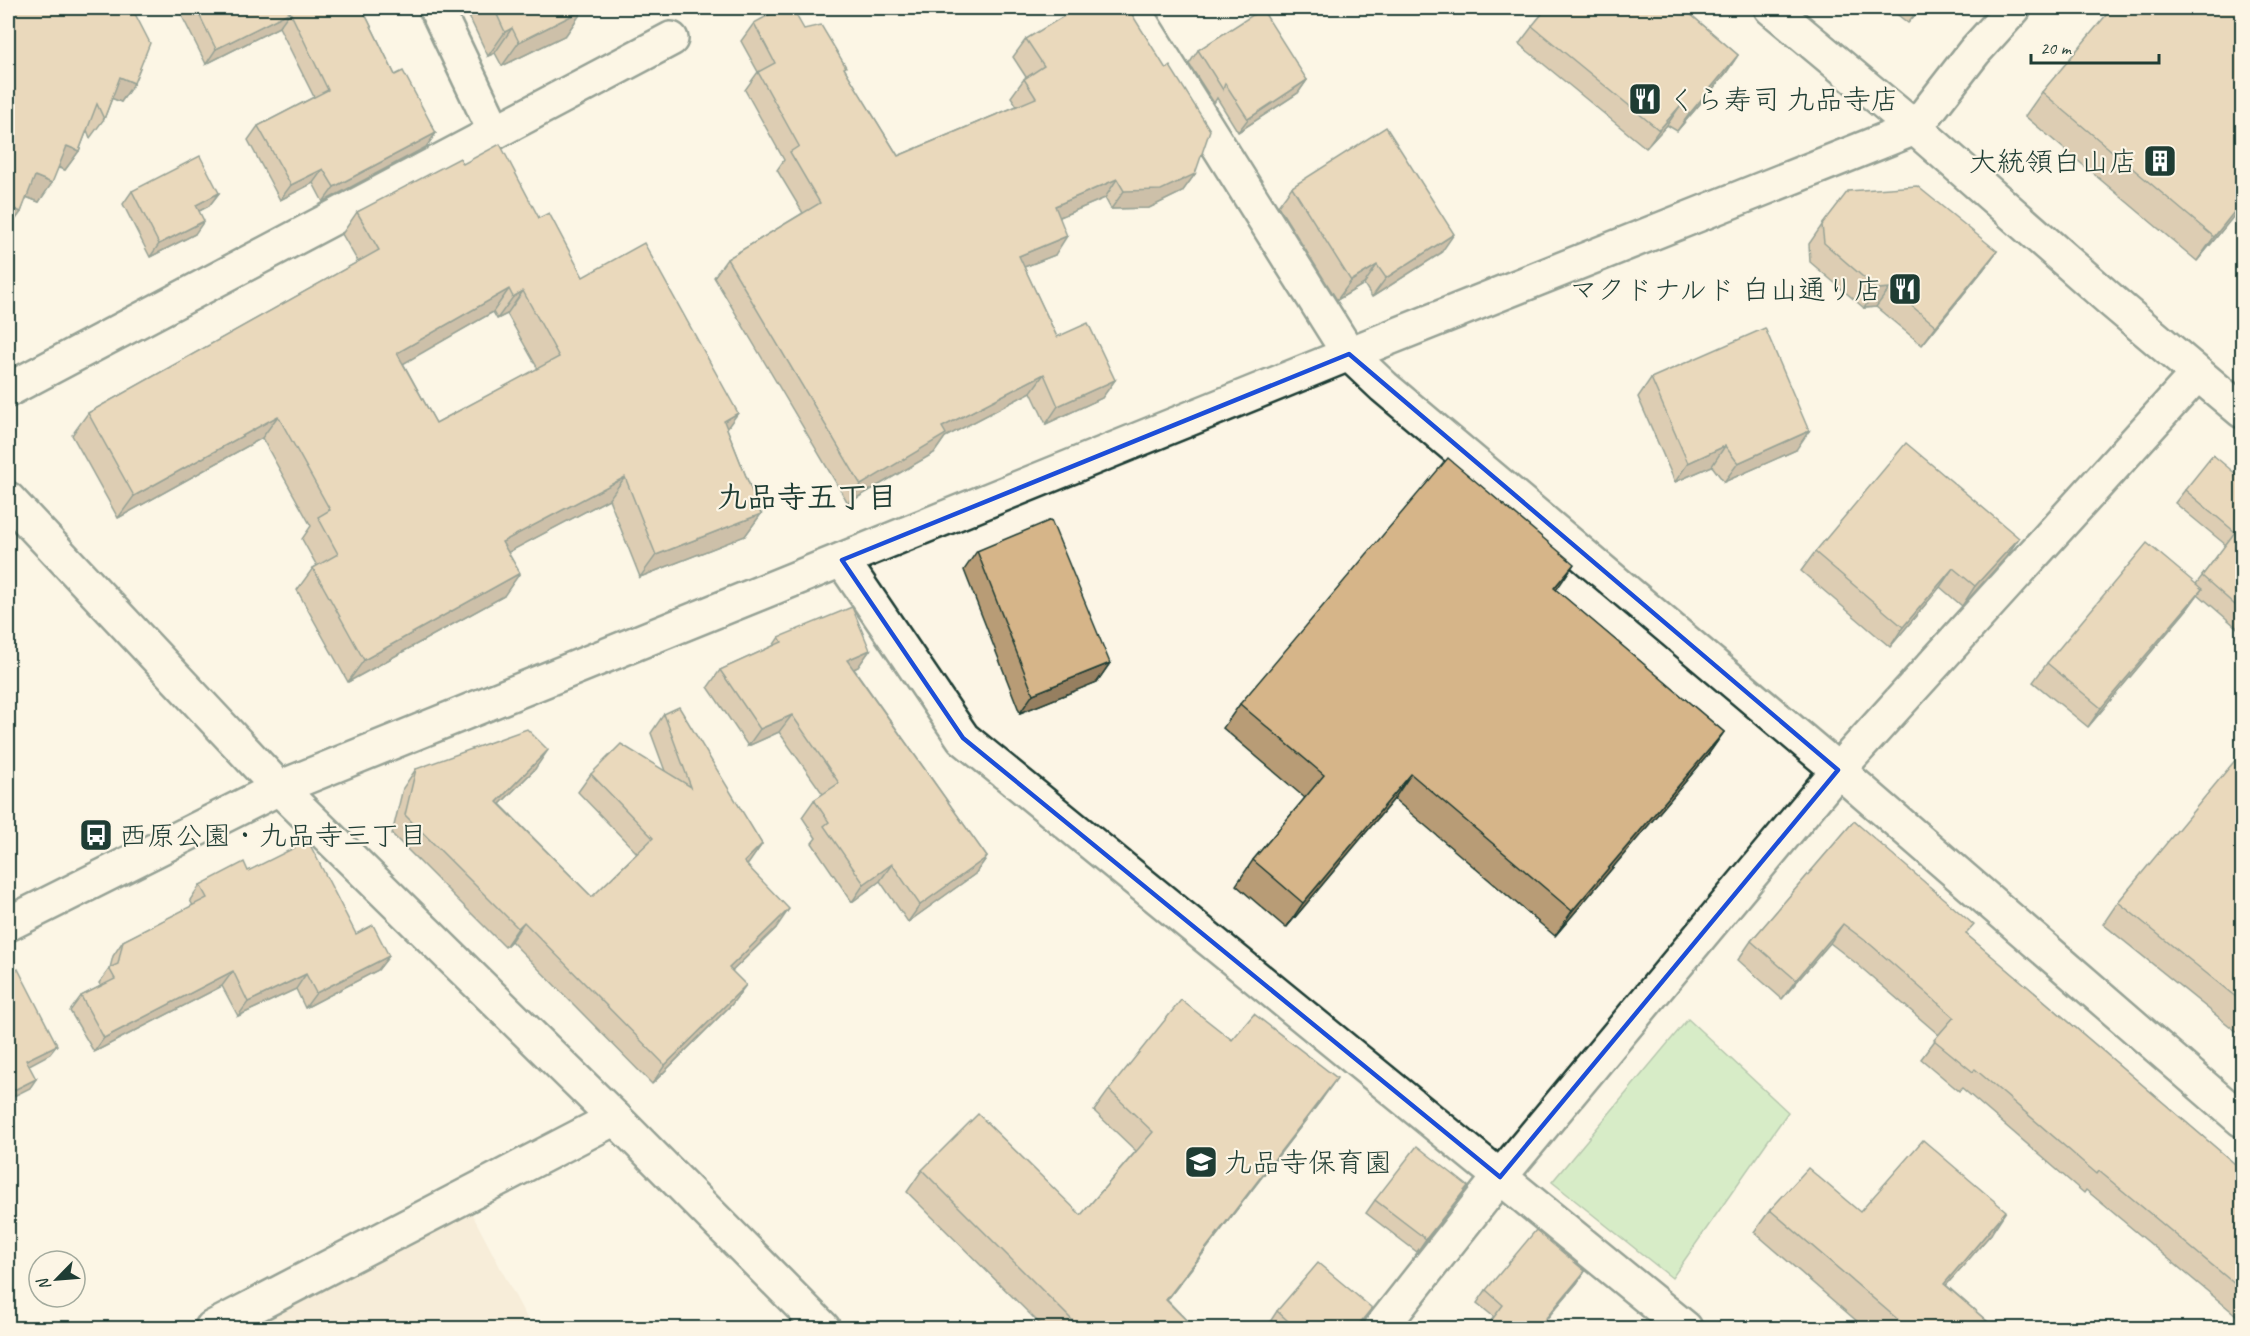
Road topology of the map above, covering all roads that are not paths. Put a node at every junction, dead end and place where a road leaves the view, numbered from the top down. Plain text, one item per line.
1 (436, 8) edge
2 (1132, 8) edge
3 (1771, 8) edge
4 (2014, 8) edge
5 (671, 39) dead end
6 (1915, 128) junction
7 (495, 132) junction
8 (1349, 354) junction
9 (2197, 374) junction
10 (8, 390) edge
11 (2242, 411) edge
12 (8, 499) edge
13 (842, 561) junction
14 (1838, 770) junction
15 (279, 788) junction
16 (8, 924) edge
17 (615, 1118) junction
18 (2242, 1120) edge
19 (1500, 1177) junction
20 (1677, 1326) edge
21 (212, 1329) edge
22 (823, 1329) edge
23 (1381, 1329) edge

1 - 7 street
2 - 8 street
3 - 6 street
4 - 6 street
5 - 7 street
6 - 8 street
6 - 9 street
7 - 10 street
8 - 13 street
8 - 14 street
9 - 11 street
9 - 14 street
12 - 15 street
13 - 15 street
13 - 19 street
14 - 18 street
14 - 19 street
15 - 16 street
15 - 17 street
17 - 21 street
17 - 22 street
19 - 20 street
19 - 23 street

